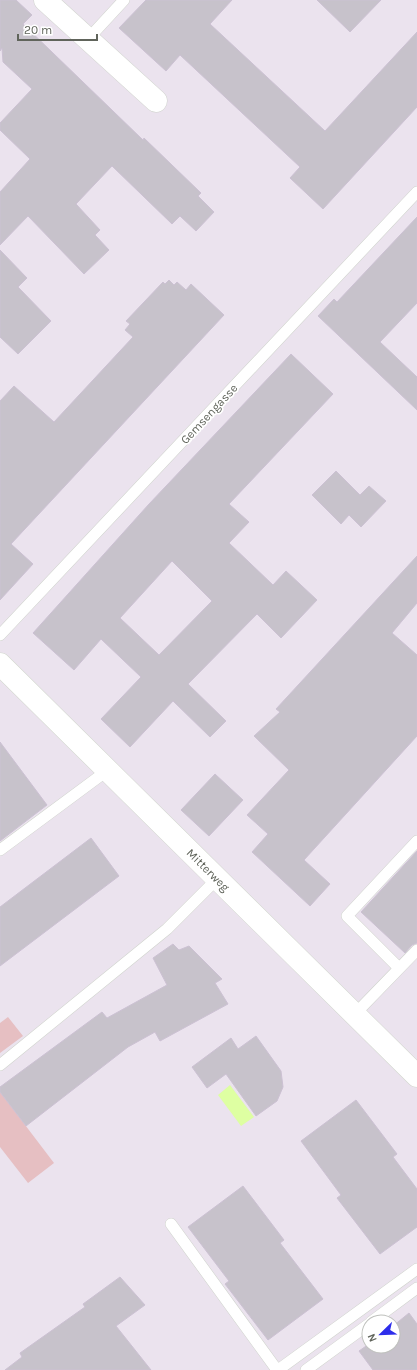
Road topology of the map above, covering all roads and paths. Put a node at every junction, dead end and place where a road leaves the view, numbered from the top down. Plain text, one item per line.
1 (45, 0) edge
2 (124, 0) edge
3 (88, 39) junction
4 (156, 102) dead end
5 (417, 192) edge
6 (0, 635) edge
7 (0, 664) edge
8 (108, 770) junction
9 (417, 841) edge
10 (0, 850) edge
11 (217, 879) junction
12 (417, 950) edge
13 (399, 968) junction
14 (355, 1014) junction
15 (0, 1065) edge
16 (416, 1074) edge
17 (171, 1224) dead end
18 (417, 1269) edge
19 (417, 1288) edge
20 (382, 1314) edge
21 (361, 1330) edge
22 (278, 1370) edge
23 (306, 1370) edge

1 - 3 street
2 - 3 lane
3 - 4 street
5 - 6 lane, Gemsengasse
7 - 8 street, Mitterweg
8 - 10 lane
8 - 11 street, Mitterweg
9 - 13 lane
11 - 14 street, Mitterweg
11 - 15 lane
12 - 13 lane
13 - 14 lane
14 - 16 street, Mitterweg
17 - 22 lane
18 - 22 lane
19 - 20 lane
21 - 23 lane

